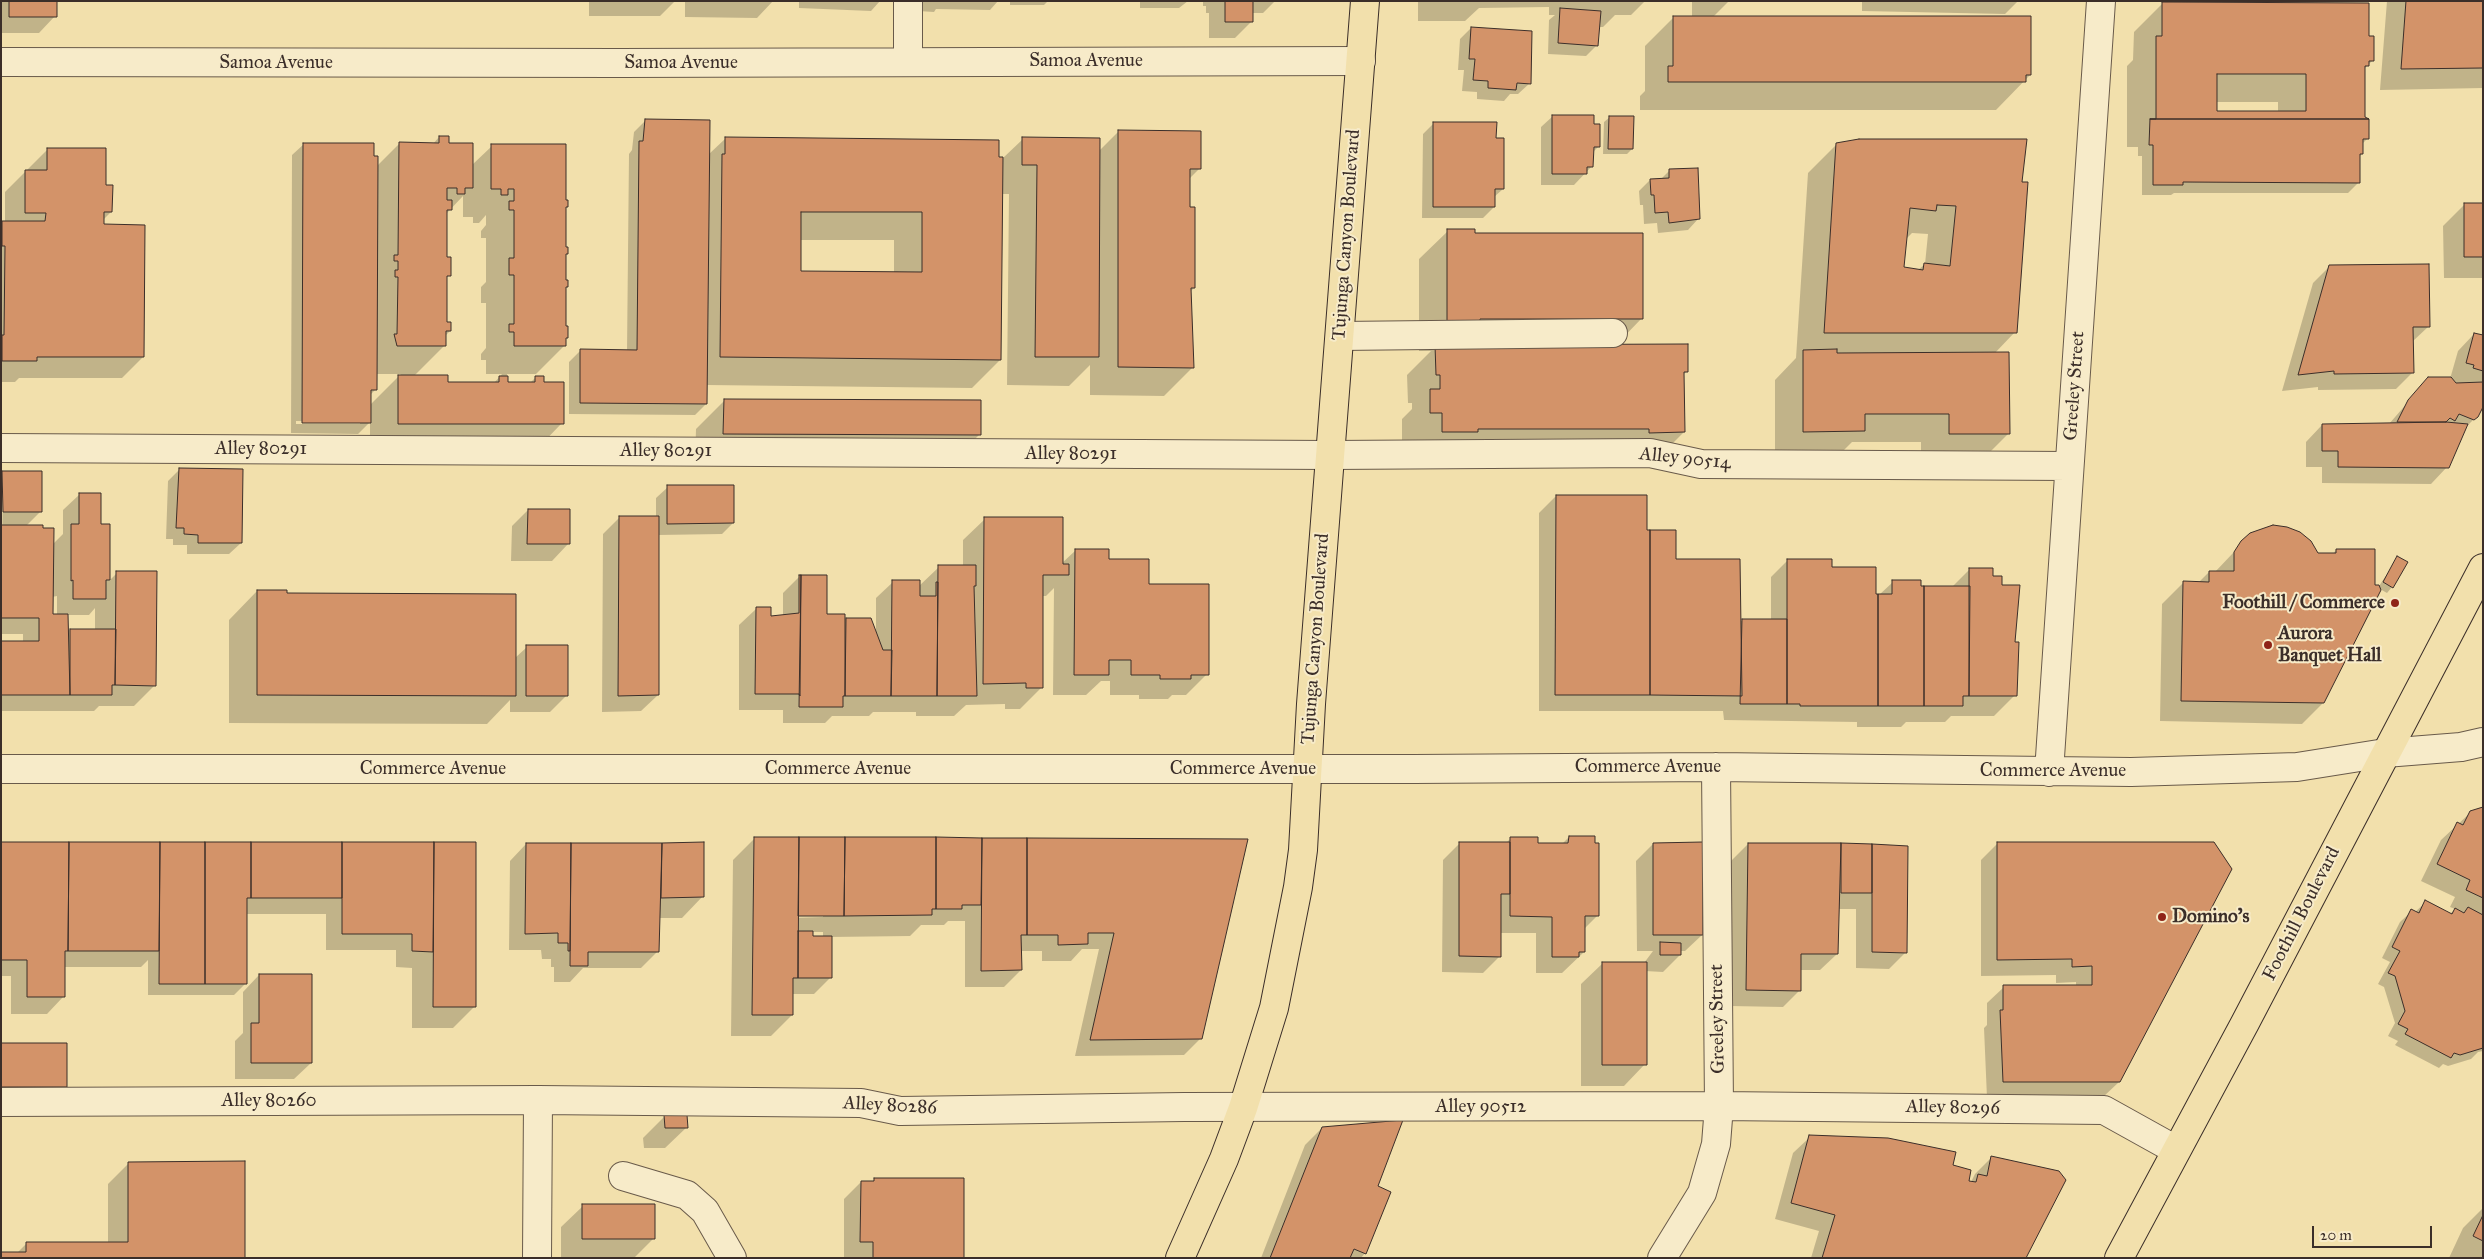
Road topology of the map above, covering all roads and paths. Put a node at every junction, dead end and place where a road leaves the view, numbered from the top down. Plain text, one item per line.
1 (908, 1) edge
2 (1365, 1) edge
3 (2101, 1) edge
4 (1361, 61) junction
5 (1, 62) edge
6 (908, 62) junction
7 (1613, 333) dead end
8 (1340, 336) junction
9 (1, 448) edge
10 (1330, 455) junction
11 (2069, 466) junction
12 (2483, 568) edge
13 (2483, 742) edge
14 (2385, 753) junction
15 (1716, 767) junction
16 (1306, 768) junction
17 (1, 769) edge
18 (2048, 772) junction
19 (538, 1100) junction
20 (1, 1102) edge
21 (1719, 1106) junction
22 (1243, 1108) junction
23 (2176, 1150) junction
24 (623, 1176) dead end
25 (537, 1258) edge
26 (732, 1258) edge
27 (1180, 1258) edge
28 (1662, 1258) edge
29 (2119, 1258) edge

1 - 6 street
2 - 4 main road, Tujunga Canyon Boulevard
3 - 11 street, Greeley Street
4 - 6 street, Samoa Avenue
4 - 8 main road, Tujunga Canyon Boulevard
5 - 6 street, Samoa Avenue
7 - 8 street
8 - 10 main road, Tujunga Canyon Boulevard
9 - 10 street, Alley 80291
10 - 11 street, Alley 90514
10 - 16 main road, Tujunga Canyon Boulevard
11 - 18 street, Greeley Street
12 - 14 main road, Foothill Boulevard
13 - 14 street, Commerce Avenue
14 - 18 street, Commerce Avenue
14 - 23 main road, Foothill Boulevard
15 - 16 street, Commerce Avenue
15 - 18 street, Commerce Avenue
15 - 21 street, Greeley Street
16 - 17 street, Commerce Avenue
16 - 22 main road, Tujunga Canyon Boulevard
19 - 20 street, Alley 80260
19 - 22 street, Alley 80286
19 - 25 street
21 - 22 street, Alley 90512
21 - 23 street, Alley 80296
21 - 28 street, Greeley Street
22 - 27 main road, Tujunga Canyon Boulevard
23 - 29 main road, Foothill Boulevard
24 - 26 street

